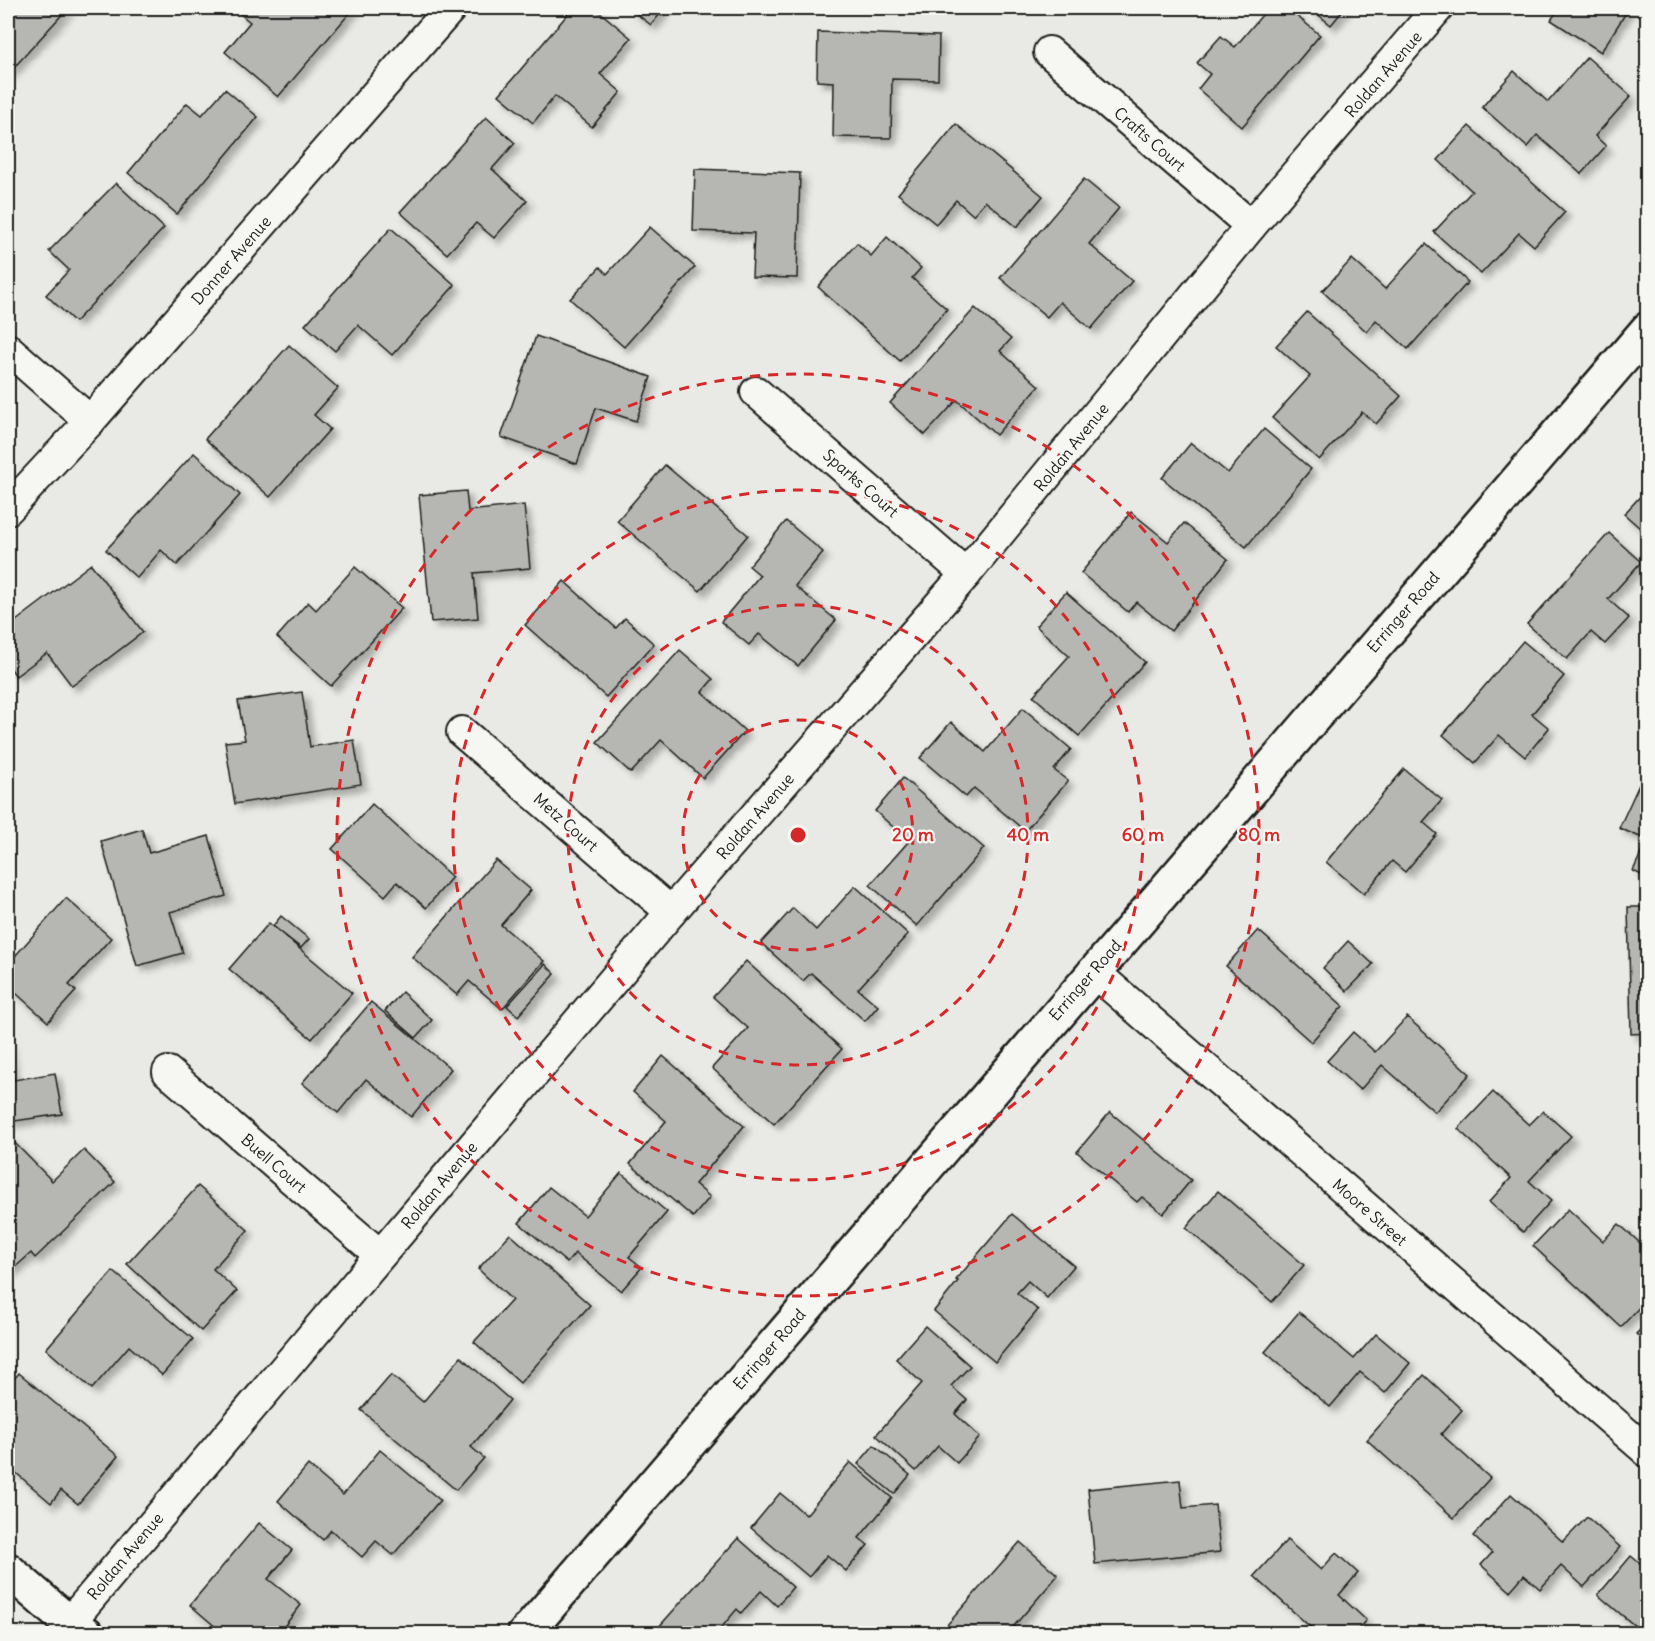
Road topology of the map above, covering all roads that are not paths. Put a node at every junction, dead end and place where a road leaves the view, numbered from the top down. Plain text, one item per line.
1 (451, 8) edge
2 (1438, 8) edge
3 (1049, 52) dead end
4 (1251, 226) junction
5 (1647, 329) edge
6 (8, 349) edge
7 (756, 392) dead end
8 (90, 421) junction
9 (8, 509) edge
10 (966, 574) junction
11 (462, 732) dead end
12 (671, 912) junction
13 (1093, 971) junction
14 (168, 1072) dead end
15 (380, 1255) junction
16 (1647, 1452) edge
17 (8, 1570) edge
18 (78, 1628) edge
19 (525, 1634) edge

1 - 8 street, Donner Avenue
2 - 4 street, Roldan Avenue
3 - 4 street, Crafts Court
4 - 10 street, Roldan Avenue
5 - 13 main road, Erringer Road
6 - 8 street
7 - 10 street, Sparks Court
8 - 9 street, Donner Avenue
10 - 12 street, Roldan Avenue
11 - 12 street, Metz Court
12 - 15 street, Roldan Avenue
13 - 16 street, Moore Street
13 - 19 main road, Erringer Road
14 - 15 street, Buell Court
15 - 18 street, Roldan Avenue
17 - 18 main road

